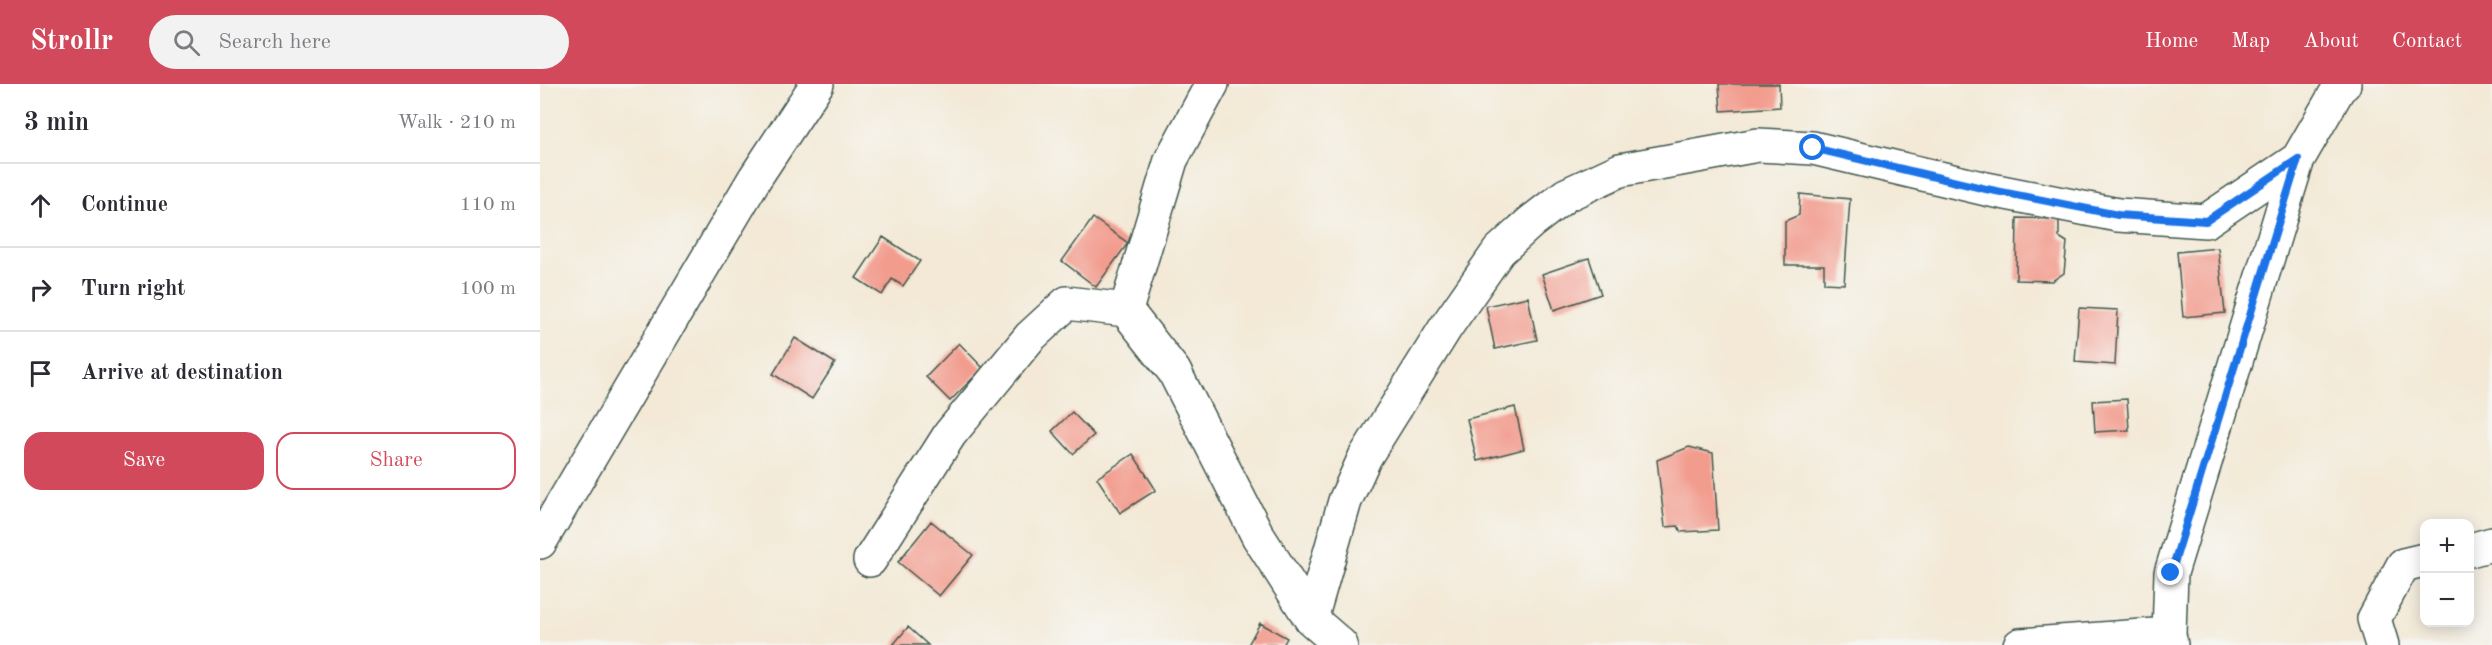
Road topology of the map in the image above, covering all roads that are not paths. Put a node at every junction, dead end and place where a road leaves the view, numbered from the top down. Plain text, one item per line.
1 (817, 84) edge
2 (1212, 84) edge
3 (2336, 85) edge
4 (2298, 159) junction
5 (1126, 310) junction
6 (540, 542) edge
7 (2492, 544) edge
8 (2474, 549) edge
9 (870, 560) dead end
10 (2420, 561) edge
11 (1311, 619) junction
12 (2170, 639) edge
13 (1341, 645) edge
14 (2020, 645) edge
15 (2382, 645) edge

1 - 6 street
2 - 5 street
3 - 4 street
4 - 11 street
4 - 12 street
5 - 9 street
5 - 11 street
7 - 8 street
10 - 15 street
11 - 13 street
12 - 14 street

